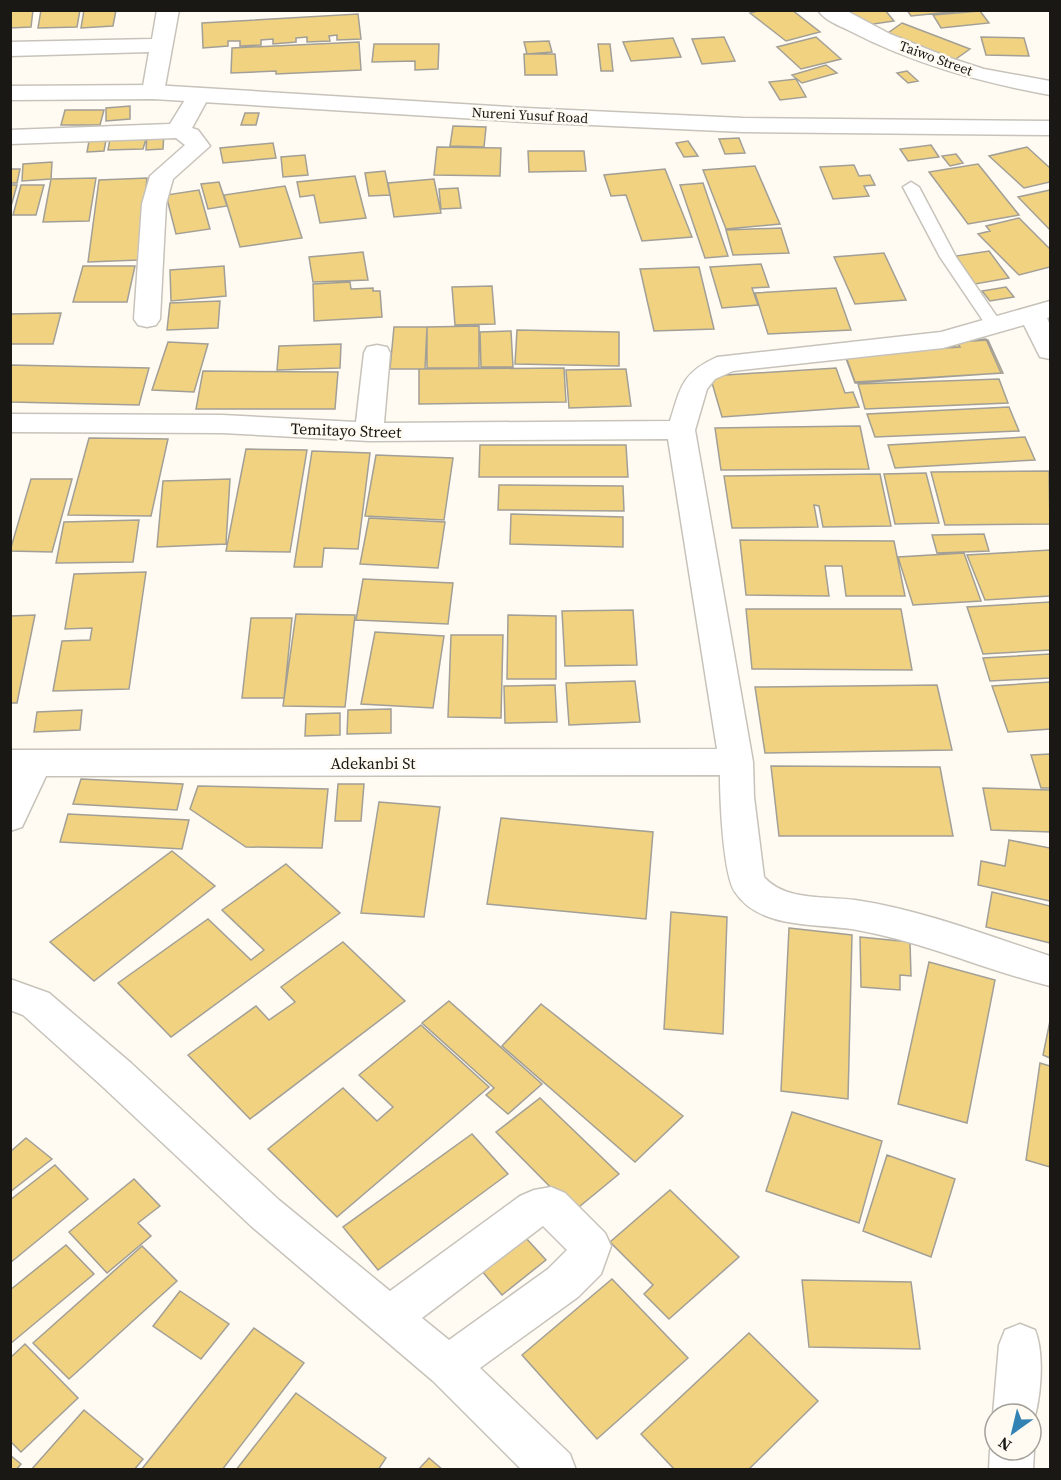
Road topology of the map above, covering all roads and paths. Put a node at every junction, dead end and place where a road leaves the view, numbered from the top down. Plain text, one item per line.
1 (168, 10) edge
2 (828, 10) edge
3 (160, 45) junction
4 (10, 49) edge
5 (1050, 88) edge
6 (153, 92) junction
7 (10, 93) edge
8 (199, 95) junction
9 (1050, 128) edge
10 (178, 131) junction
11 (10, 137) edge
12 (911, 187) dead end
13 (1041, 312) edge
14 (147, 319) dead end
15 (996, 327) junction
16 (1050, 351) edge
17 (376, 353) dead end
18 (10, 423) edge
19 (681, 430) junction
20 (369, 432) junction
21 (736, 762) junction
22 (22, 764) edge
23 (10, 818) edge
24 (1050, 970) edge
25 (10, 994) edge
26 (390, 1317) junction
27 (1020, 1345) dead end
28 (448, 1366) junction
29 (1016, 1402) edge
30 (554, 1470) edge

1 - 3 street
2 - 5 street, Taiwo Street
3 - 4 street
3 - 6 street
6 - 7 street, Nureni Yusuf Road
6 - 8 street, Nureni Yusuf Road
8 - 9 street, Nureni Yusuf Road
8 - 10 street
10 - 11 street
10 - 14 street
12 - 15 lane
13 - 15 street
13 - 16 street
15 - 19 street
17 - 20 street
18 - 20 street, Temitayo Street
19 - 20 street, Temitayo Street
19 - 21 street
21 - 22 street, Adekanbi St
21 - 24 street
22 - 23 street
25 - 26 street
26 - 28 street
26 - 28 street
27 - 29 street
28 - 30 street

